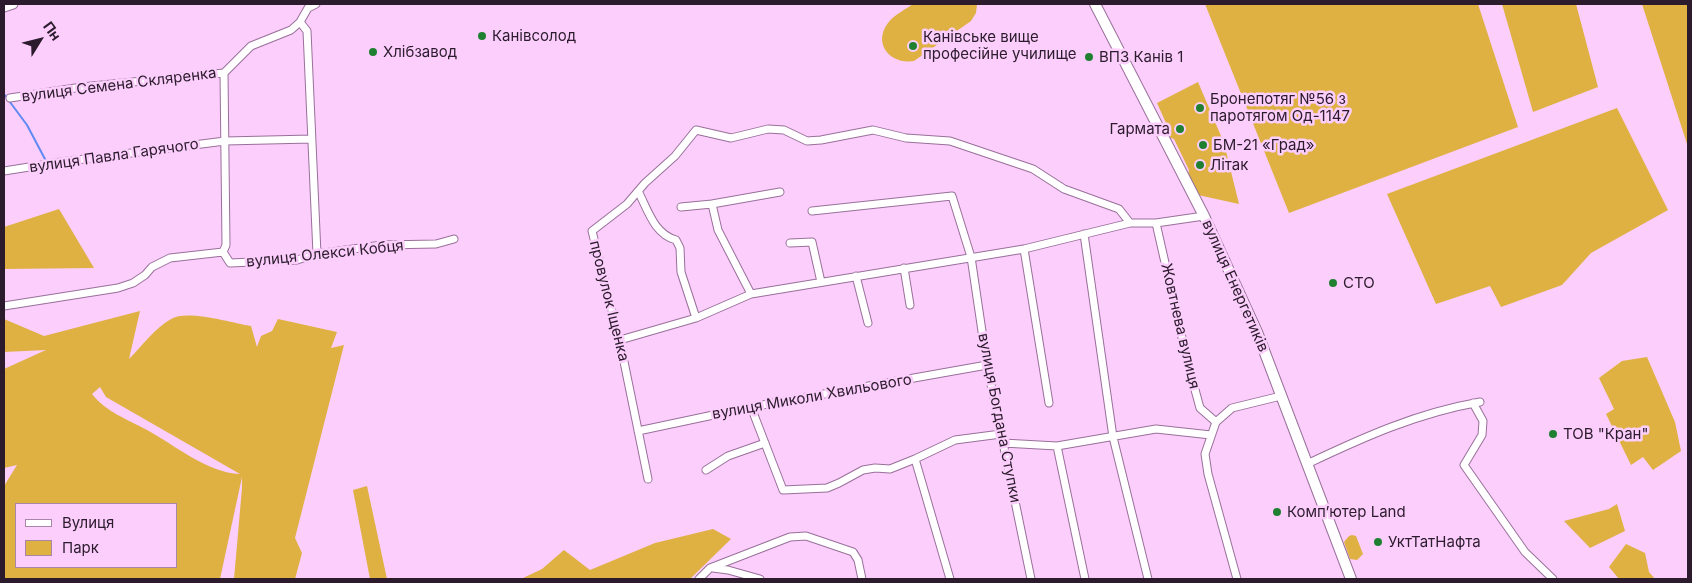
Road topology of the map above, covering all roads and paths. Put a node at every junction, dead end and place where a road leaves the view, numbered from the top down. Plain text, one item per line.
1 (13, 4) edge
2 (316, 4) edge
3 (1095, 4) edge
4 (4, 7) edge
5 (300, 22) junction
6 (224, 73) junction
7 (6, 98) edge
8 (311, 139) junction
9 (225, 142) junction
10 (4, 171) edge
11 (638, 191) junction
12 (780, 192) dead end
13 (712, 204) junction
14 (681, 206) dead end
15 (812, 211) dead end
16 (1204, 216) junction
17 (1130, 223) junction
18 (1156, 224) junction
19 (1084, 234) junction
20 (454, 240) dead end
21 (790, 243) dead end
22 (1024, 249) junction
23 (223, 252) junction
24 (317, 254) junction
25 (971, 257) junction
26 (904, 268) junction
27 (856, 276) junction
28 (821, 282) junction
29 (751, 294) junction
30 (910, 305) dead end
31 (4, 306) edge
32 (696, 318) junction
33 (868, 323) dead end
34 (620, 340) junction
35 (987, 365) junction
36 (1281, 396) junction
37 (1049, 403) dead end
38 (751, 407) junction
39 (1216, 422) junction
40 (638, 430) junction
41 (1001, 434) junction
42 (1211, 435) junction
43 (1113, 437) junction
44 (765, 443) junction
45 (1003, 443) junction
46 (1058, 446) junction
47 (915, 459) junction
48 (1307, 464) junction
49 (706, 470) dead end
50 (648, 479) dead end
51 (710, 568) junction
52 (699, 579) edge
53 (760, 579) edge
54 (862, 579) edge
55 (950, 579) edge
56 (1031, 579) edge
57 (1085, 579) edge
58 (1148, 579) edge
59 (1237, 579) edge
60 (1351, 579) edge
61 (1553, 579) edge

1 - 4 street
2 - 5 street, вулиця Семена Скляренка
3 - 16 main road, вулиця Енергетиків
5 - 6 street, вулиця Семена Скляренка
5 - 8 street
6 - 7 street, вулиця Семена Скляренка
6 - 9 street
8 - 9 street, вулиця Павла Гарячого
8 - 24 street
9 - 10 street, вулиця Павла Гарячого
9 - 23 street
11 - 17 street, провулок Іщенка
11 - 32 street
11 - 34 street, провулок Іщенка
12 - 13 street
13 - 14 street
13 - 29 street
15 - 25 street, вулиця Богдана Ступки
16 - 18 street
16 - 36 main road, вулиця Енергетиків
17 - 18 street
17 - 19 street
18 - 39 street, Жовтнева вулиця
19 - 22 street
19 - 43 street
20 - 24 street, вулиця Олекси Кобця
21 - 28 street
22 - 25 street
22 - 37 street
23 - 24 street, вулиця Олекси Кобця
23 - 31 street, вулиця Олекси Кобця
25 - 26 street
25 - 35 street, вулиця Богдана Ступки
26 - 27 street
26 - 30 street
27 - 28 street
27 - 33 street
28 - 29 street
29 - 32 street
32 - 34 street
34 - 40 street, провулок Іщенка
35 - 38 street, вулиця Миколи Хвильового
35 - 41 street, вулиця Богдана Ступки
36 - 39 street
36 - 48 main road, вулиця Енергетиків
38 - 40 street, вулиця Миколи Хвильового
38 - 44 street
39 - 42 street
40 - 50 street, провулок Іщенка
41 - 45 street, вулиця Богдана Ступки
41 - 47 street
42 - 43 street
42 - 59 street
43 - 46 street
43 - 58 street
44 - 47 street
44 - 49 street
45 - 46 street
45 - 56 street, вулиця Богдана Ступки
46 - 57 street
47 - 55 street
48 - 60 main road, вулиця Енергетиків
48 - 61 street
51 - 52 street
51 - 53 street
51 - 54 street

